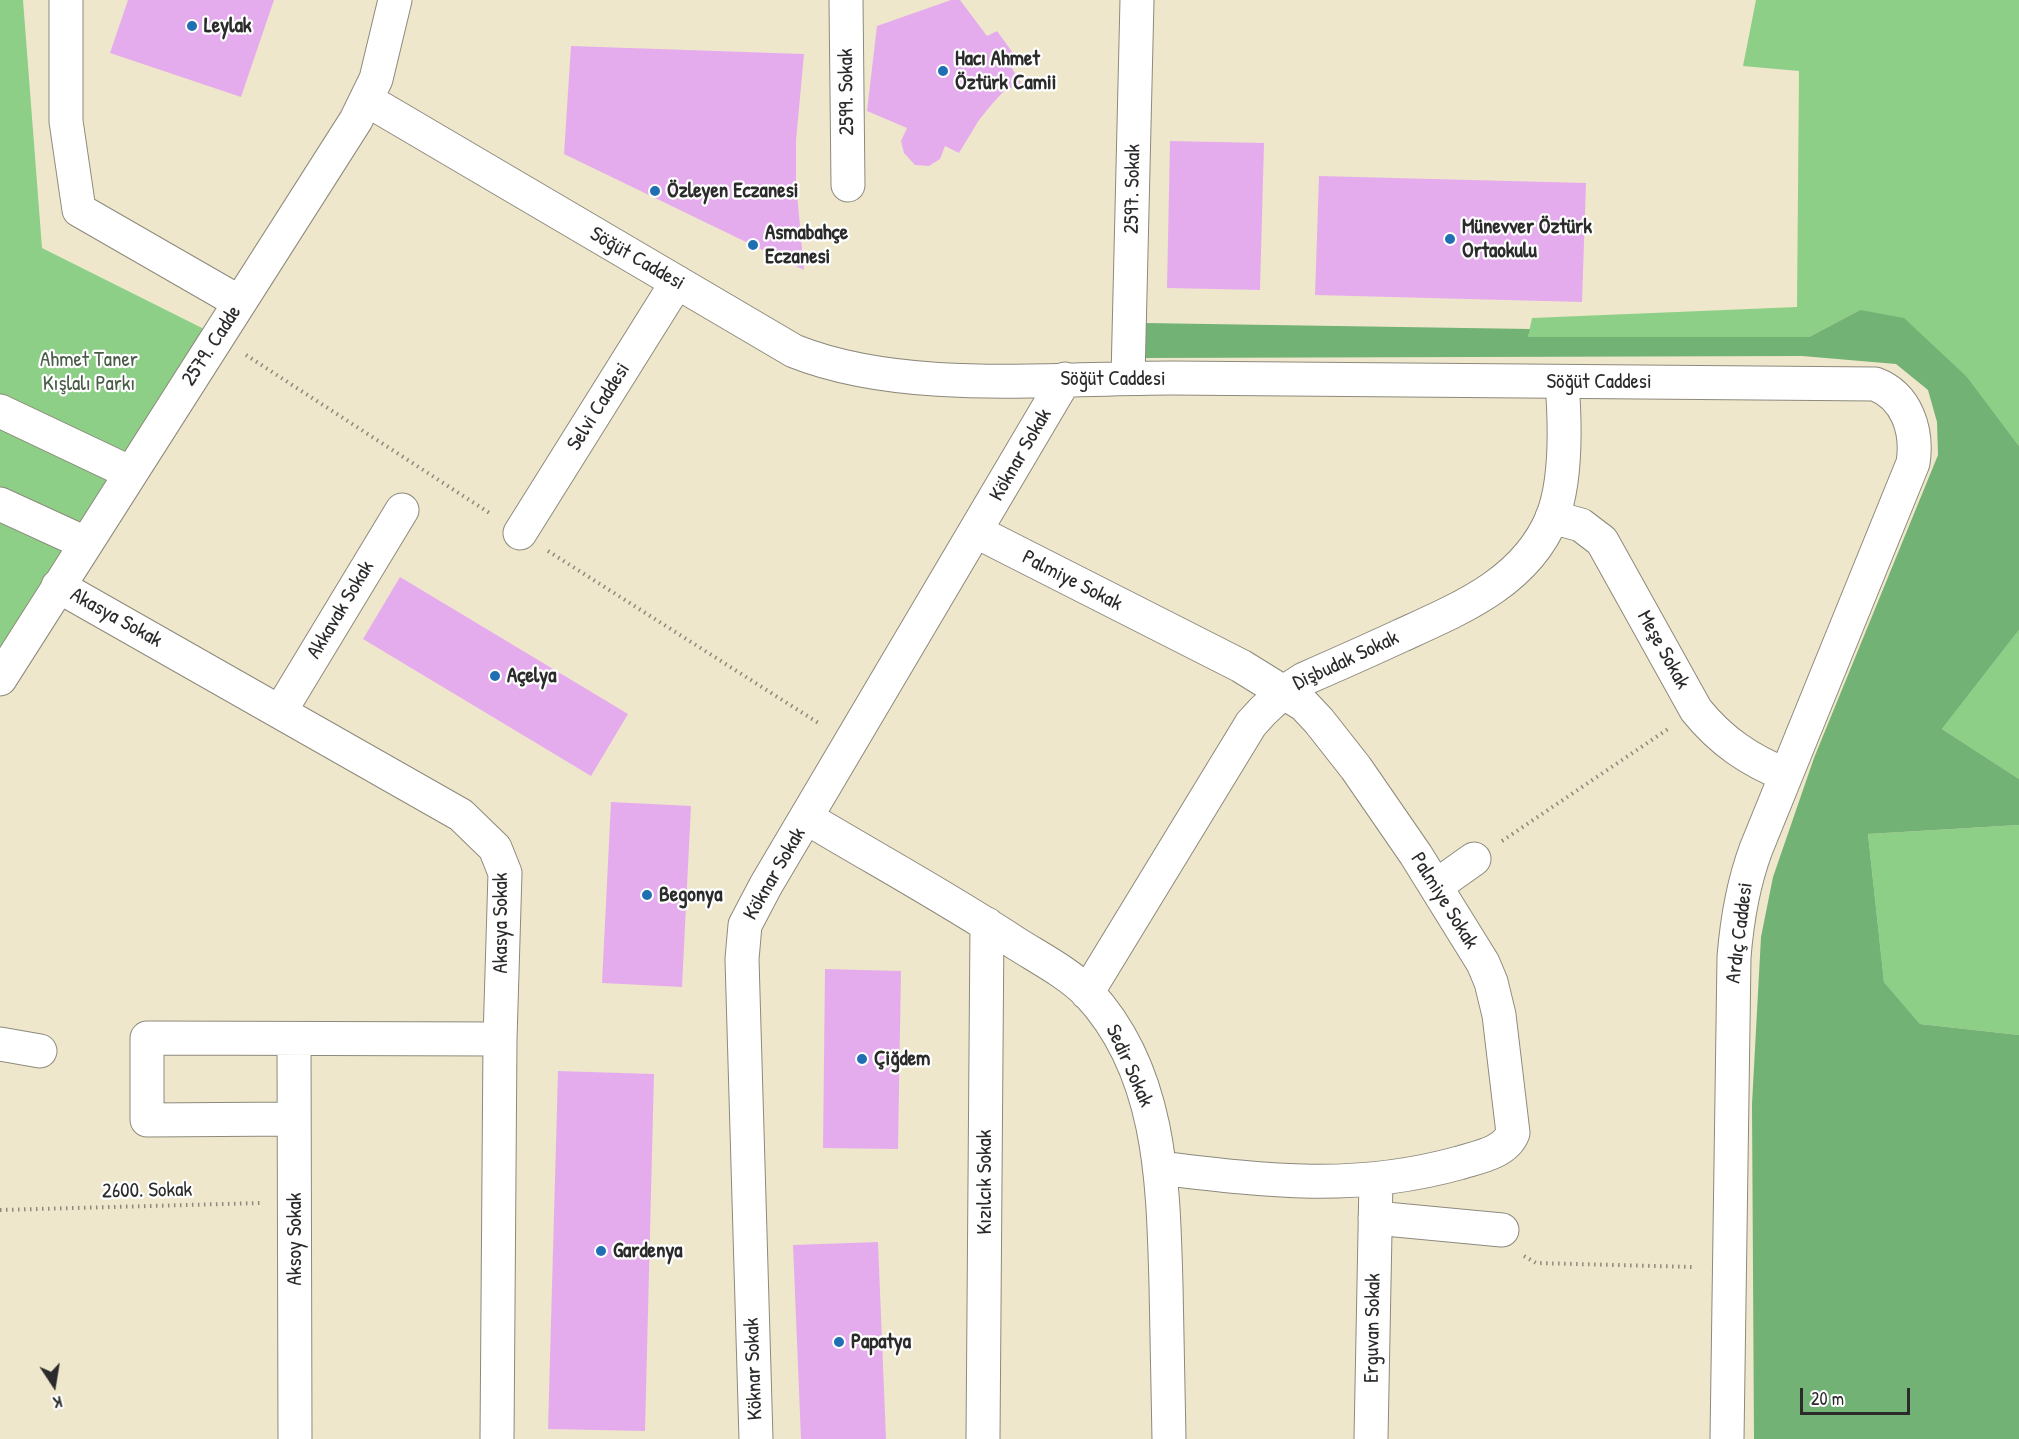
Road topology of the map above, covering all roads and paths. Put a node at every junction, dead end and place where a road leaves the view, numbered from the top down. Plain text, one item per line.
1 (66, 0) edge
2 (395, 0) edge
3 (846, 0) edge
4 (1137, 0) edge
5 (367, 100) junction
6 (849, 185) dead end
7 (677, 282) junction
8 (240, 302) junction
9 (218, 336) junction
10 (1128, 378) junction
11 (1065, 379) junction
12 (1562, 382) junction
13 (0, 411) edge
14 (1911, 423) joint
15 (131, 473) junction
16 (0, 504) edge
17 (402, 510) dead end
18 (1552, 517) junction
19 (976, 532) junction
20 (520, 533) junction
21 (85, 543) junction
22 (58, 586) junction
23 (0, 679) edge
24 (1283, 691) junction
25 (281, 710) junction
26 (1696, 710) junction
27 (851, 744) junction
28 (1786, 775) junction
29 (807, 818) junction
30 (1474, 859) joint
31 (1436, 886) junction
32 (987, 924) junction
33 (1087, 993) junction
34 (294, 1039) junction
35 (500, 1039) junction
36 (0, 1044) edge
37 (40, 1051) dead end
38 (294, 1119) junction
39 (1161, 1168) junction
40 (1376, 1180) junction
41 (295, 1202) junction
42 (0, 1210) edge
43 (1375, 1218) junction
44 (1502, 1230) joint
45 (1730, 1268) junction
46 (295, 1439) edge
47 (497, 1439) edge
48 (756, 1439) edge
49 (983, 1439) edge
50 (1169, 1439) edge
51 (1371, 1439) edge
52 (1727, 1439) edge

1 - 8 street
2 - 5 street, 2579. Cadde
3 - 6 street, 2599. Sokak
4 - 10 street, 2597. Sokak
5 - 7 street, Söğüt Caddesi
5 - 8 street, 2579. Cadde
7 - 11 street, Söğüt Caddesi
7 - 20 street, Selvi Caddesi
8 - 9 street, 2579. Cadde
9 - 15 street, 2579. Cadde
9 - 20 path
10 - 11 street, Söğüt Caddesi
10 - 12 street, Söğüt Caddesi
11 - 19 street, Köknar Sokak
12 - 14 street, Söğüt Caddesi
12 - 18 street, Dişbudak Sokak
13 - 15 street
14 - 28 street, Ardıç Caddesi
15 - 21 street, 2579. Cadde
16 - 21 street
17 - 25 street, Akkavak Sokak
18 - 24 street, Dişbudak Sokak
18 - 26 street, Meşe Sokak
19 - 24 street, Palmiye Sokak
19 - 27 street, Köknar Sokak
20 - 27 path
21 - 22 street, 2579. Cadde
22 - 23 street, 2579. Cadde
22 - 25 street, Akasya Sokak
24 - 31 street, Palmiye Sokak
24 - 33 street, Dişbudak Sokak
25 - 35 street, Akasya Sokak
26 - 28 street, Meşe Sokak
26 - 30 path
27 - 29 street, Köknar Sokak
28 - 45 street, Ardıç Caddesi
29 - 32 street, Sedir Sokak
29 - 48 street, Köknar Sokak
30 - 31 street
31 - 40 street, Palmiye Sokak
32 - 33 street, Sedir Sokak
32 - 49 street, Kızılcık Sokak
33 - 39 street, Sedir Sokak
34 - 35 street
34 - 38 street, Aksoy Sokak
34 - 38 street
35 - 47 street, Akasya Sokak
36 - 37 street
38 - 41 street, Aksoy Sokak
39 - 40 street, Palmiye Sokak
39 - 50 street, Sedir Sokak
40 - 43 street, Erguvan Sokak
41 - 42 path, 2600. Sokak
41 - 46 street, Aksoy Sokak
43 - 44 street
43 - 51 street, Erguvan Sokak
44 - 45 path
45 - 52 street, Ardıç Caddesi

